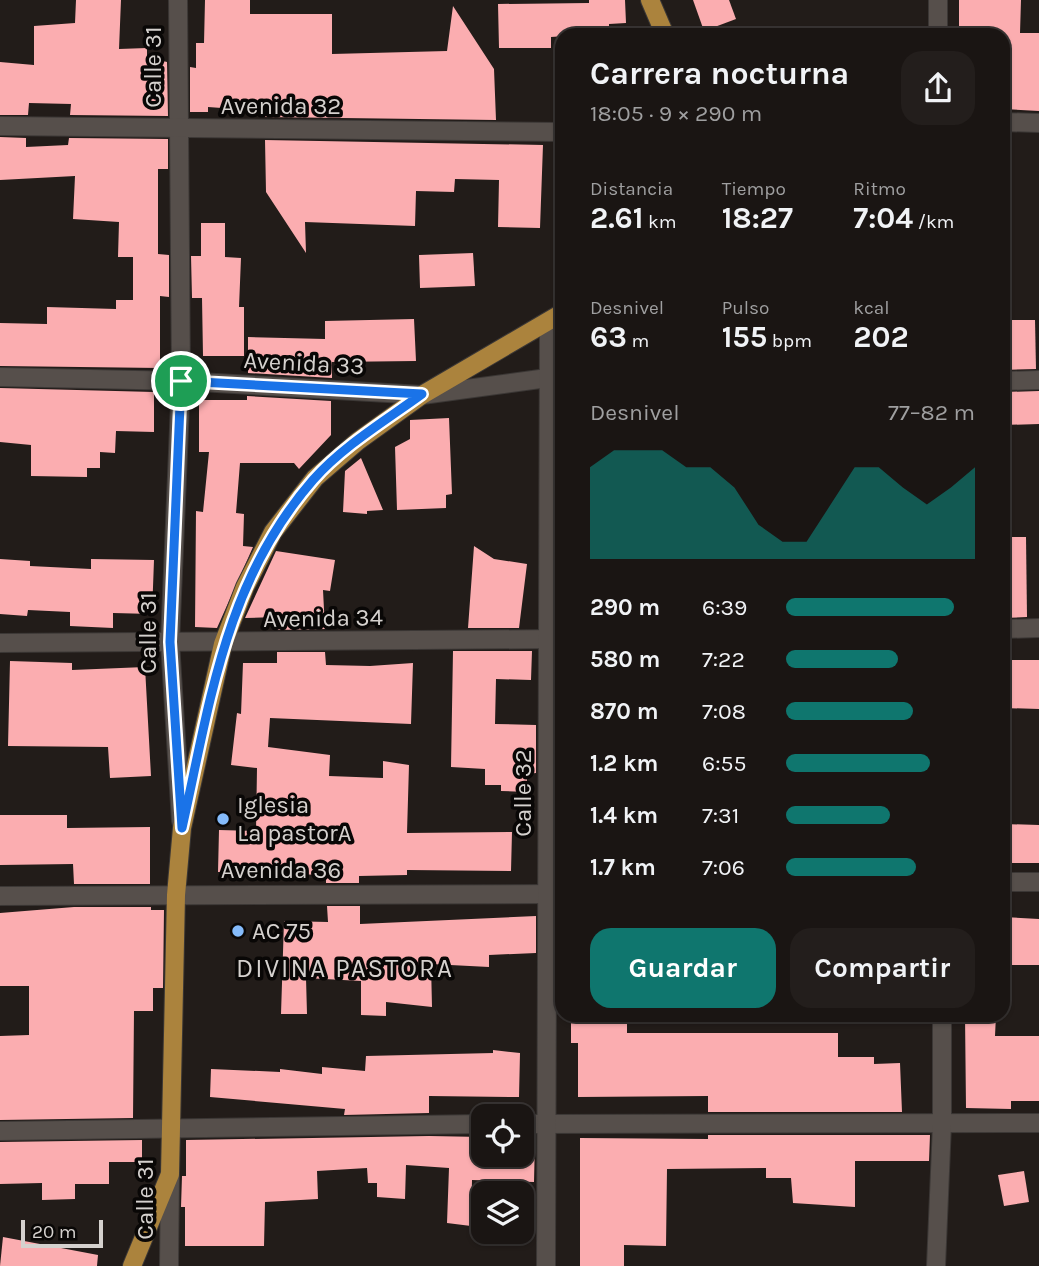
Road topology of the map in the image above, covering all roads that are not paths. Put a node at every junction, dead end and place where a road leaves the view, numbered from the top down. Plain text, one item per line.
1 (178, 0) edge
2 (650, 0) edge
3 (938, 0) edge
4 (662, 28) edge
5 (938, 28) edge
6 (1010, 122) edge
7 (1039, 123) edge
8 (0, 126) edge
9 (178, 130) junction
10 (555, 132) edge
11 (555, 317) edge
12 (555, 376) edge
13 (0, 377) edge
14 (1039, 380) edge
15 (181, 381) junction
16 (1010, 382) edge
17 (422, 394) junction
18 (1039, 628) edge
19 (1010, 629) edge
20 (555, 640) edge
21 (170, 642) junction
22 (0, 643) edge
23 (223, 644) junction
24 (182, 828) junction
25 (1010, 882) edge
26 (1039, 882) edge
27 (554, 894) edge
28 (176, 895) junction
29 (0, 896) edge
30 (942, 1022) edge
31 (471, 1124) edge
32 (534, 1124) edge
33 (546, 1124) junction
34 (942, 1124) junction
35 (1039, 1124) edge
36 (170, 1127) junction
37 (0, 1130) edge
38 (170, 1174) junction
39 (132, 1266) edge
40 (169, 1266) edge
41 (546, 1266) edge
42 (936, 1266) edge

1 - 9 street, Calle 31
2 - 4 main road
3 - 5 street
6 - 7 street
8 - 9 street, Avenida 32
9 - 10 street, Avenida 32
9 - 15 street, Calle 31
11 - 12 street, Calle 32
11 - 17 main road, Calle 32
12 - 17 street, Avenida 33
12 - 20 street, Calle 32
13 - 15 street, Avenida 33
14 - 16 street
15 - 17 street, Avenida 33
15 - 21 street, Calle 31
17 - 23 main road, Calle 32
18 - 19 street
20 - 23 street, Avenida 34
20 - 27 street, Calle 32
21 - 22 street, Avenida 34
21 - 23 street, Avenida 34
21 - 24 street, Calle 31
23 - 24 main road, Calle 32
24 - 28 main road, Calle 31
25 - 26 street
27 - 28 street, Avenida 36
27 - 33 street, Calle 32
28 - 29 street, Avenida 36
28 - 36 main road, Calle 31
30 - 34 street
31 - 36 street
32 - 33 street
33 - 34 street
33 - 41 street, Calle 32
34 - 35 street
34 - 42 street
36 - 37 street
36 - 38 main road, Calle 31
38 - 39 main road
38 - 40 street, Calle 31

